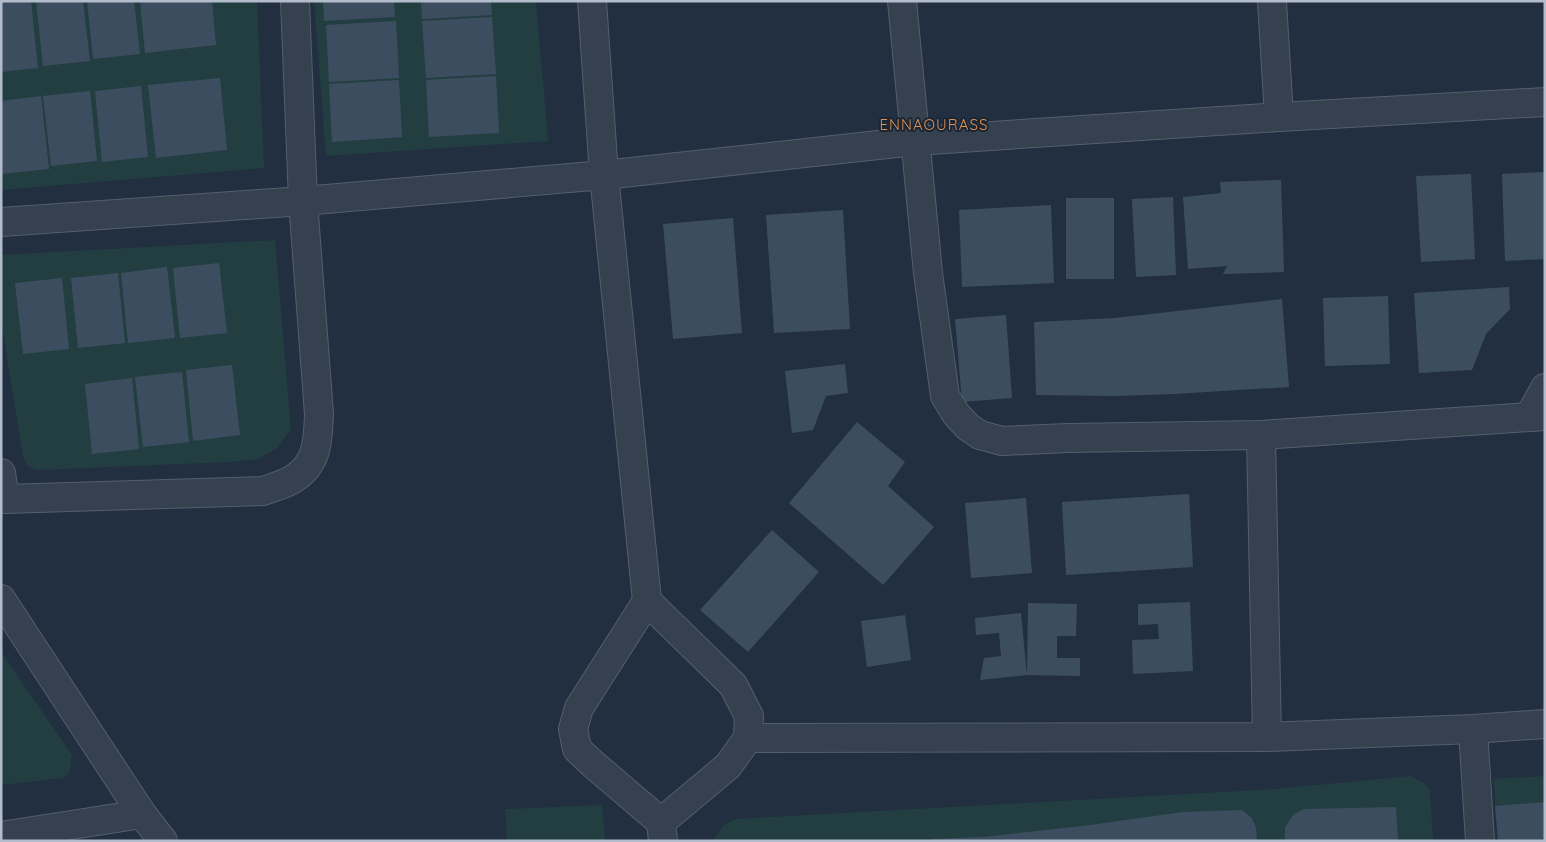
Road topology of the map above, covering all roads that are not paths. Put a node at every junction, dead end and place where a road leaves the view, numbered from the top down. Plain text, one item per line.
1 (295, 1) edge
2 (592, 1) edge
3 (902, 1) edge
4 (1272, 1) edge
5 (1545, 102) edge
6 (1278, 116) junction
7 (915, 141) junction
8 (604, 175) junction
9 (303, 201) junction
10 (1, 222) edge
11 (1545, 388) edge
12 (1537, 416) edge
13 (1261, 435) junction
14 (3, 491) edge
15 (1, 599) edge
16 (647, 601) junction
17 (1545, 724) edge
18 (1473, 729) junction
19 (1267, 737) junction
20 (748, 738) junction
21 (142, 814) junction
22 (662, 832) edge
23 (1, 836) edge
24 (163, 841) edge
25 (1480, 841) edge

1 - 9 street
2 - 8 street
3 - 7 street
4 - 6 street
5 - 6 street
6 - 7 street
7 - 8 street
7 - 13 street
8 - 9 street
8 - 16 street
9 - 10 street
9 - 14 street
11 - 12 street
12 - 13 street
13 - 19 street
15 - 21 street
16 - 20 street
16 - 22 street
17 - 18 street
18 - 19 street
18 - 25 street
19 - 20 street
20 - 22 street
21 - 23 street
21 - 24 street

